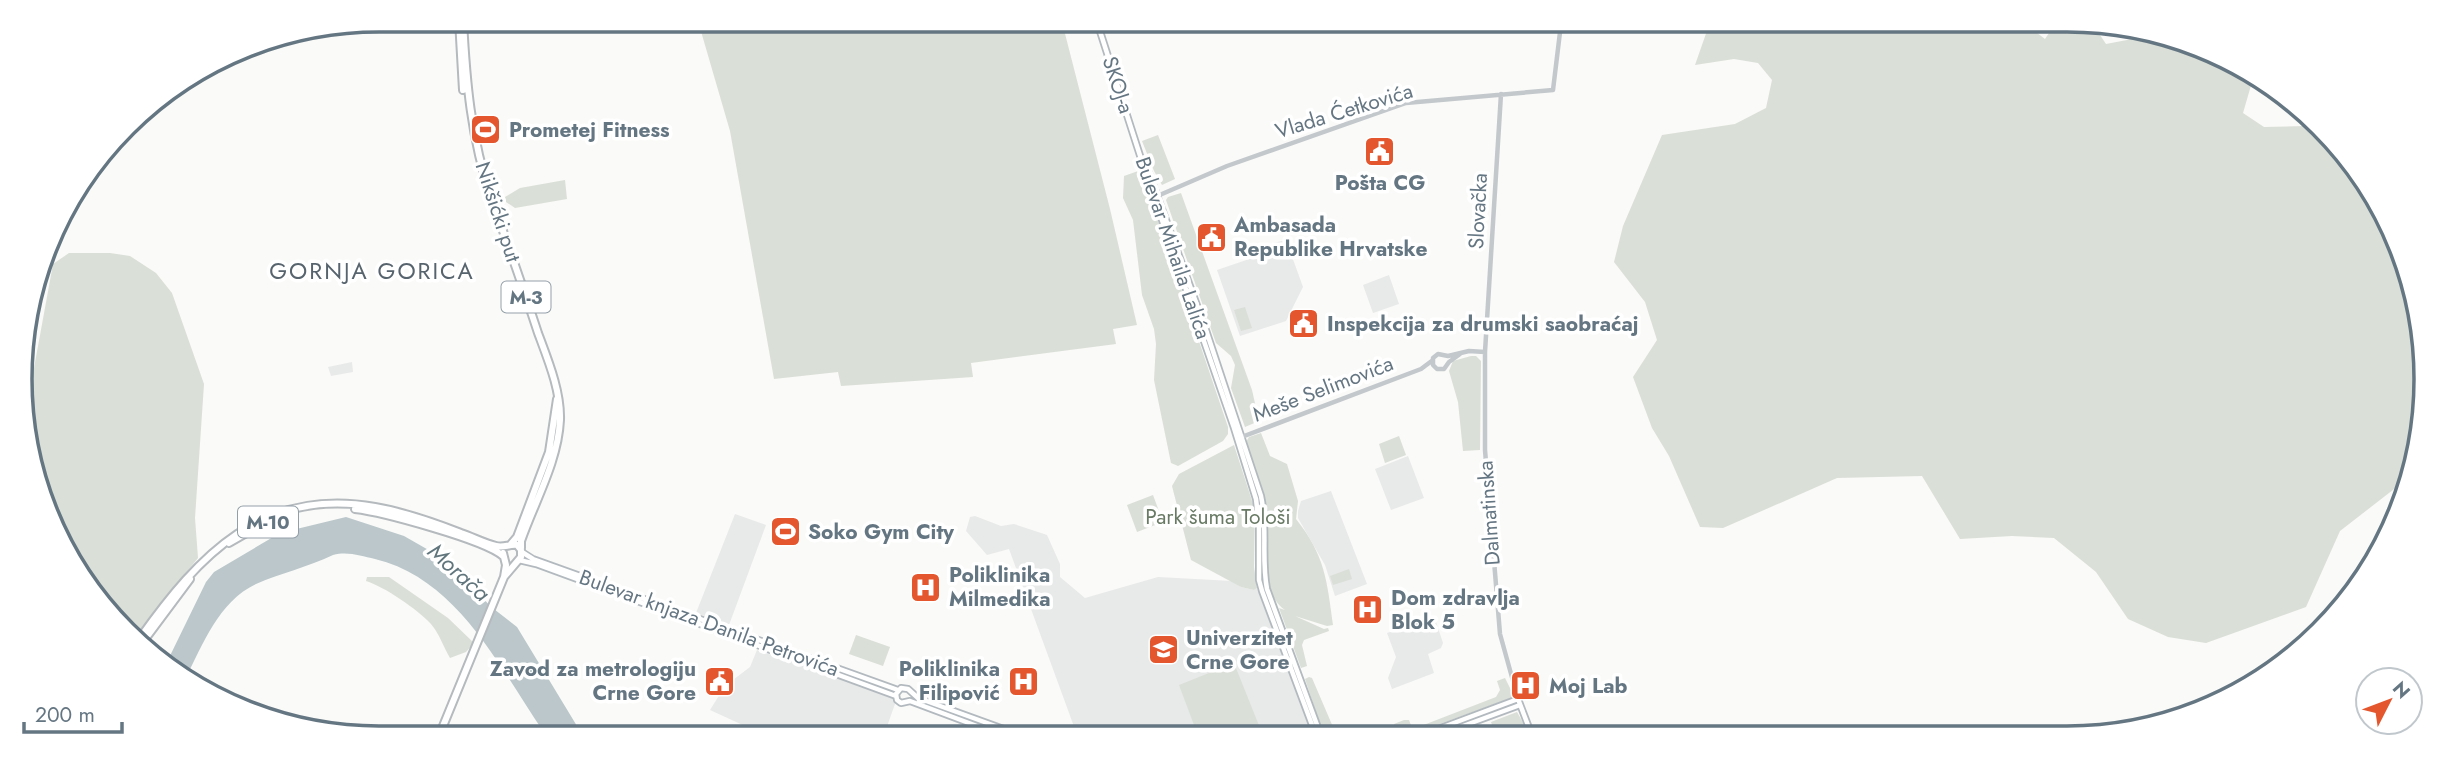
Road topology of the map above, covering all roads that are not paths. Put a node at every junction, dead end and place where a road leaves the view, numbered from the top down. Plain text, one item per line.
1 (462, 32) edge
2 (1100, 32) edge
3 (1560, 32) edge
4 (1501, 94) junction
5 (1139, 148) joint
6 (1156, 196) junction
7 (1487, 330) joint
8 (1485, 352) junction
9 (1448, 359) junction
10 (1433, 360) junction
11 (1436, 368) junction
12 (1420, 369) junction
13 (557, 399) junction
14 (1240, 437) junction
15 (424, 523) junction
16 (509, 545) junction
17 (521, 550) junction
18 (504, 557) junction
19 (517, 562) junction
20 (502, 580) junction
21 (145, 635) edge
22 (897, 693) junction
23 (911, 694) junction
24 (909, 701) junction
25 (1519, 702) junction
26 (443, 726) edge
27 (977, 726) edge
28 (996, 726) edge
29 (1314, 726) edge
30 (1448, 726) edge
31 (1461, 726) edge
32 (1528, 726) edge

1 - 13 main road, Nikšićki put / M-3
2 - 5 main road, SKOJ-a
3 - 4 street, Vlada Ćetkovića
4 - 6 street, Vlada Ćetkovića
4 - 7 street, Slovačka
5 - 6 main road, Bulevar Mihaila Lalića
6 - 14 main road, Bulevar Mihaila Lalića
7 - 8 street, Dalmatinska
8 - 9 street
8 - 25 street, Dalmatinska
9 - 10 street, Meše Selimovića
9 - 11 street
10 - 11 street
10 - 12 street, Meše Selimovića
11 - 12 street, Meše Selimovića
12 - 14 street, Meše Selimovića
13 - 16 main road, Nikšićki put / M-3
13 - 17 main road, Nikšićki put / M-3
14 - 29 main road, Bulevar Mihaila Lalića
15 - 16 main road, M-10
15 - 18 main road, M-10
15 - 21 main road, M-10
16 - 17 main road
16 - 18 main road, M-3
17 - 19 main road, M-3
17 - 22 main road, Bulevar knjaza Danila Petrovića
18 - 19 main road
18 - 20 main road, M-3
19 - 20 main road, M-3
19 - 22 main road, Bulevar knjaza Danila Petrovića
20 - 26 main road, M-3
22 - 23 main road, Bulevar knjaza Danila Petrovića
22 - 24 main road, Bulevar knjaza Danila Petrovića
23 - 24 main road
23 - 28 main road, Bulevar knjaza Danila Petrovića
24 - 27 main road, Bulevar knjaza Danila Petrovića
25 - 30 main road
25 - 31 main road
25 - 32 main road, Dalmatinska

